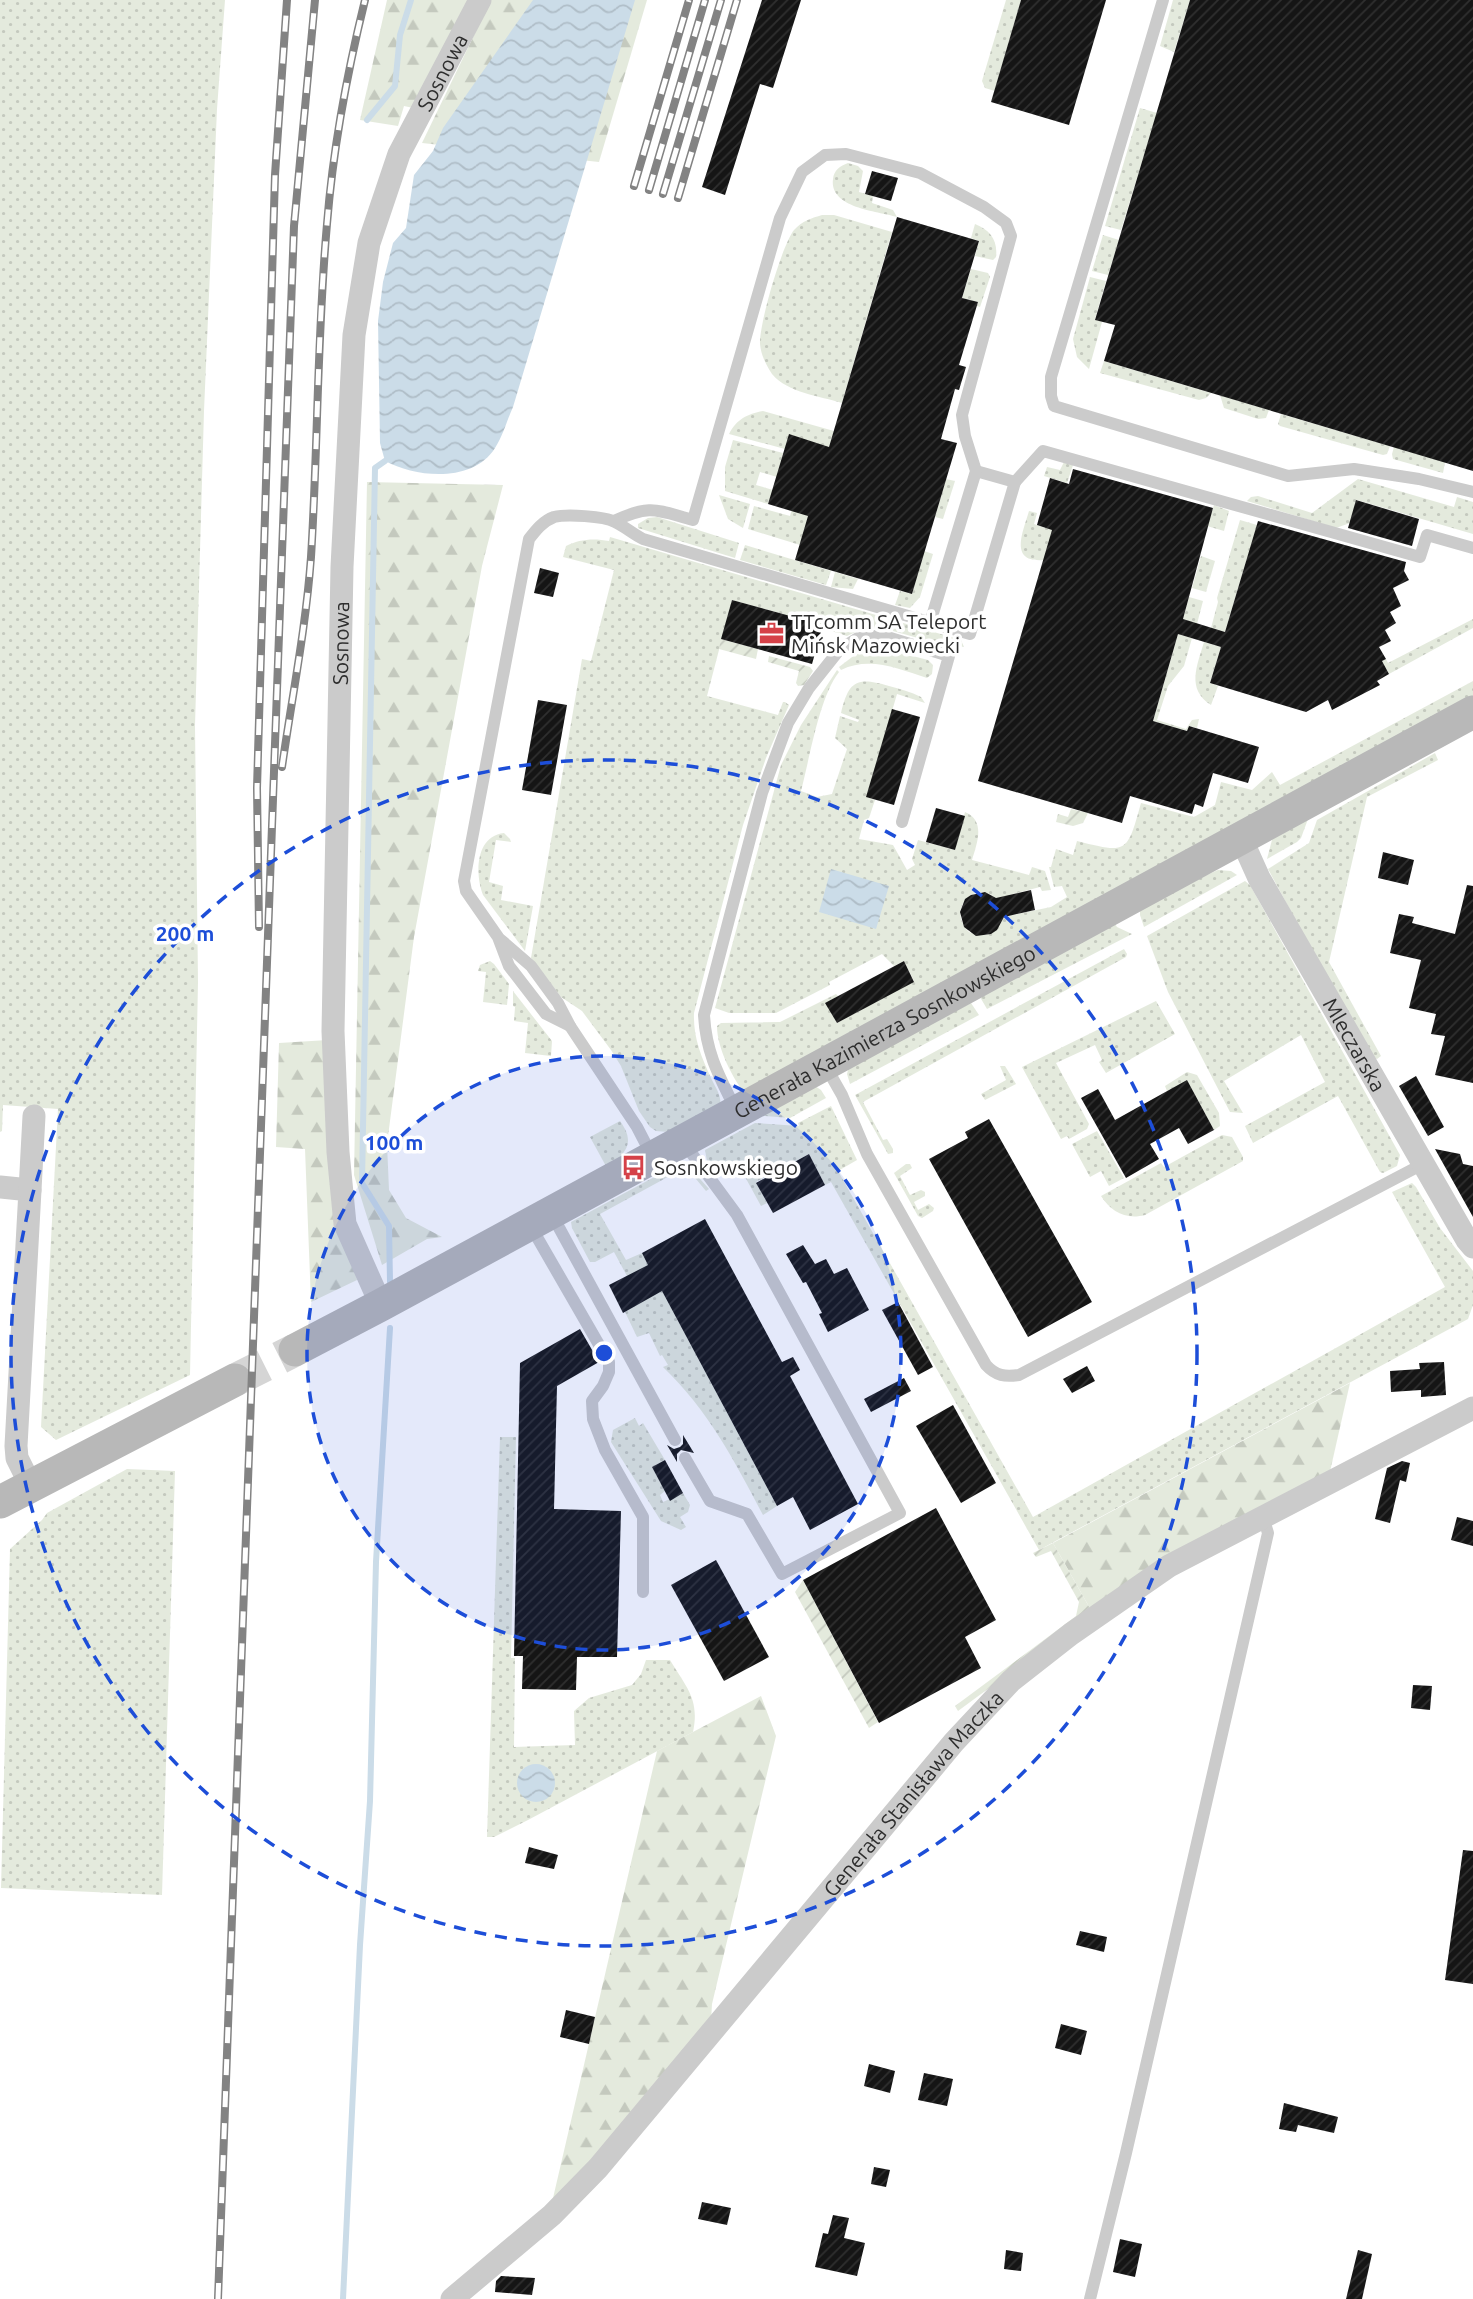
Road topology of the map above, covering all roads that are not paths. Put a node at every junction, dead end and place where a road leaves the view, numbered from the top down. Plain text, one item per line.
1 (480, 0) edge
2 (1163, 0) edge
3 (976, 471) junction
4 (1015, 482) junction
5 (1473, 492) edge
6 (614, 522) junction
7 (1473, 548) edge
8 (930, 623) junction
9 (1473, 712) edge
10 (902, 822) dead end
11 (1241, 838) junction
12 (825, 1065) junction
13 (737, 1112) junction
14 (34, 1116) dead end
15 (683, 1141) junction
16 (653, 1158) junction
17 (1423, 1164) junction
18 (0, 1187) edge
19 (30, 1190) junction
20 (540, 1219) junction
21 (1473, 1247) edge
22 (381, 1305) junction
23 (295, 1350) tunnel mouth
24 (235, 1380) tunnel mouth
25 (1473, 1408) edge
26 (675, 1440) dead end
27 (685, 1458) dead end
28 (31, 1486) junction
29 (0, 1502) edge
30 (1263, 1517) junction
31 (643, 1592) dead end
32 (452, 2299) edge
33 (1090, 2299) edge

1 - 22 street, Sosnowa
2 - 5 lane
3 - 4 lane
3 - 6 lane
3 - 8 lane
4 - 7 lane
4 - 8 lane
6 - 8 lane
6 - 16 lane
9 - 11 street, Generała Kazimierza Sosnkowskiego
10 - 13 lane
11 - 12 street, Generała Kazimierza Sosnkowskiego
11 - 17 street, Mleczarska
12 - 13 street, Generała Kazimierza Sosnkowskiego
12 - 17 lane
13 - 15 street, Generała Kazimierza Sosnkowskiego
14 - 19 street
15 - 16 street, Generała Kazimierza Sosnkowskiego
15 - 27 lane
16 - 20 street, Generała Kazimierza Sosnkowskiego
17 - 21 street, Mleczarska
18 - 19 street
19 - 28 street
20 - 22 street, Generała Kazimierza Sosnkowskiego
20 - 26 lane
20 - 31 lane
22 - 23 street, Generała Kazimierza Sosnkowskiego
24 - 28 street
25 - 30 street, Generała Stanisława Maczka
28 - 29 street
30 - 32 street, Generała Stanisława Maczka
30 - 33 lane

